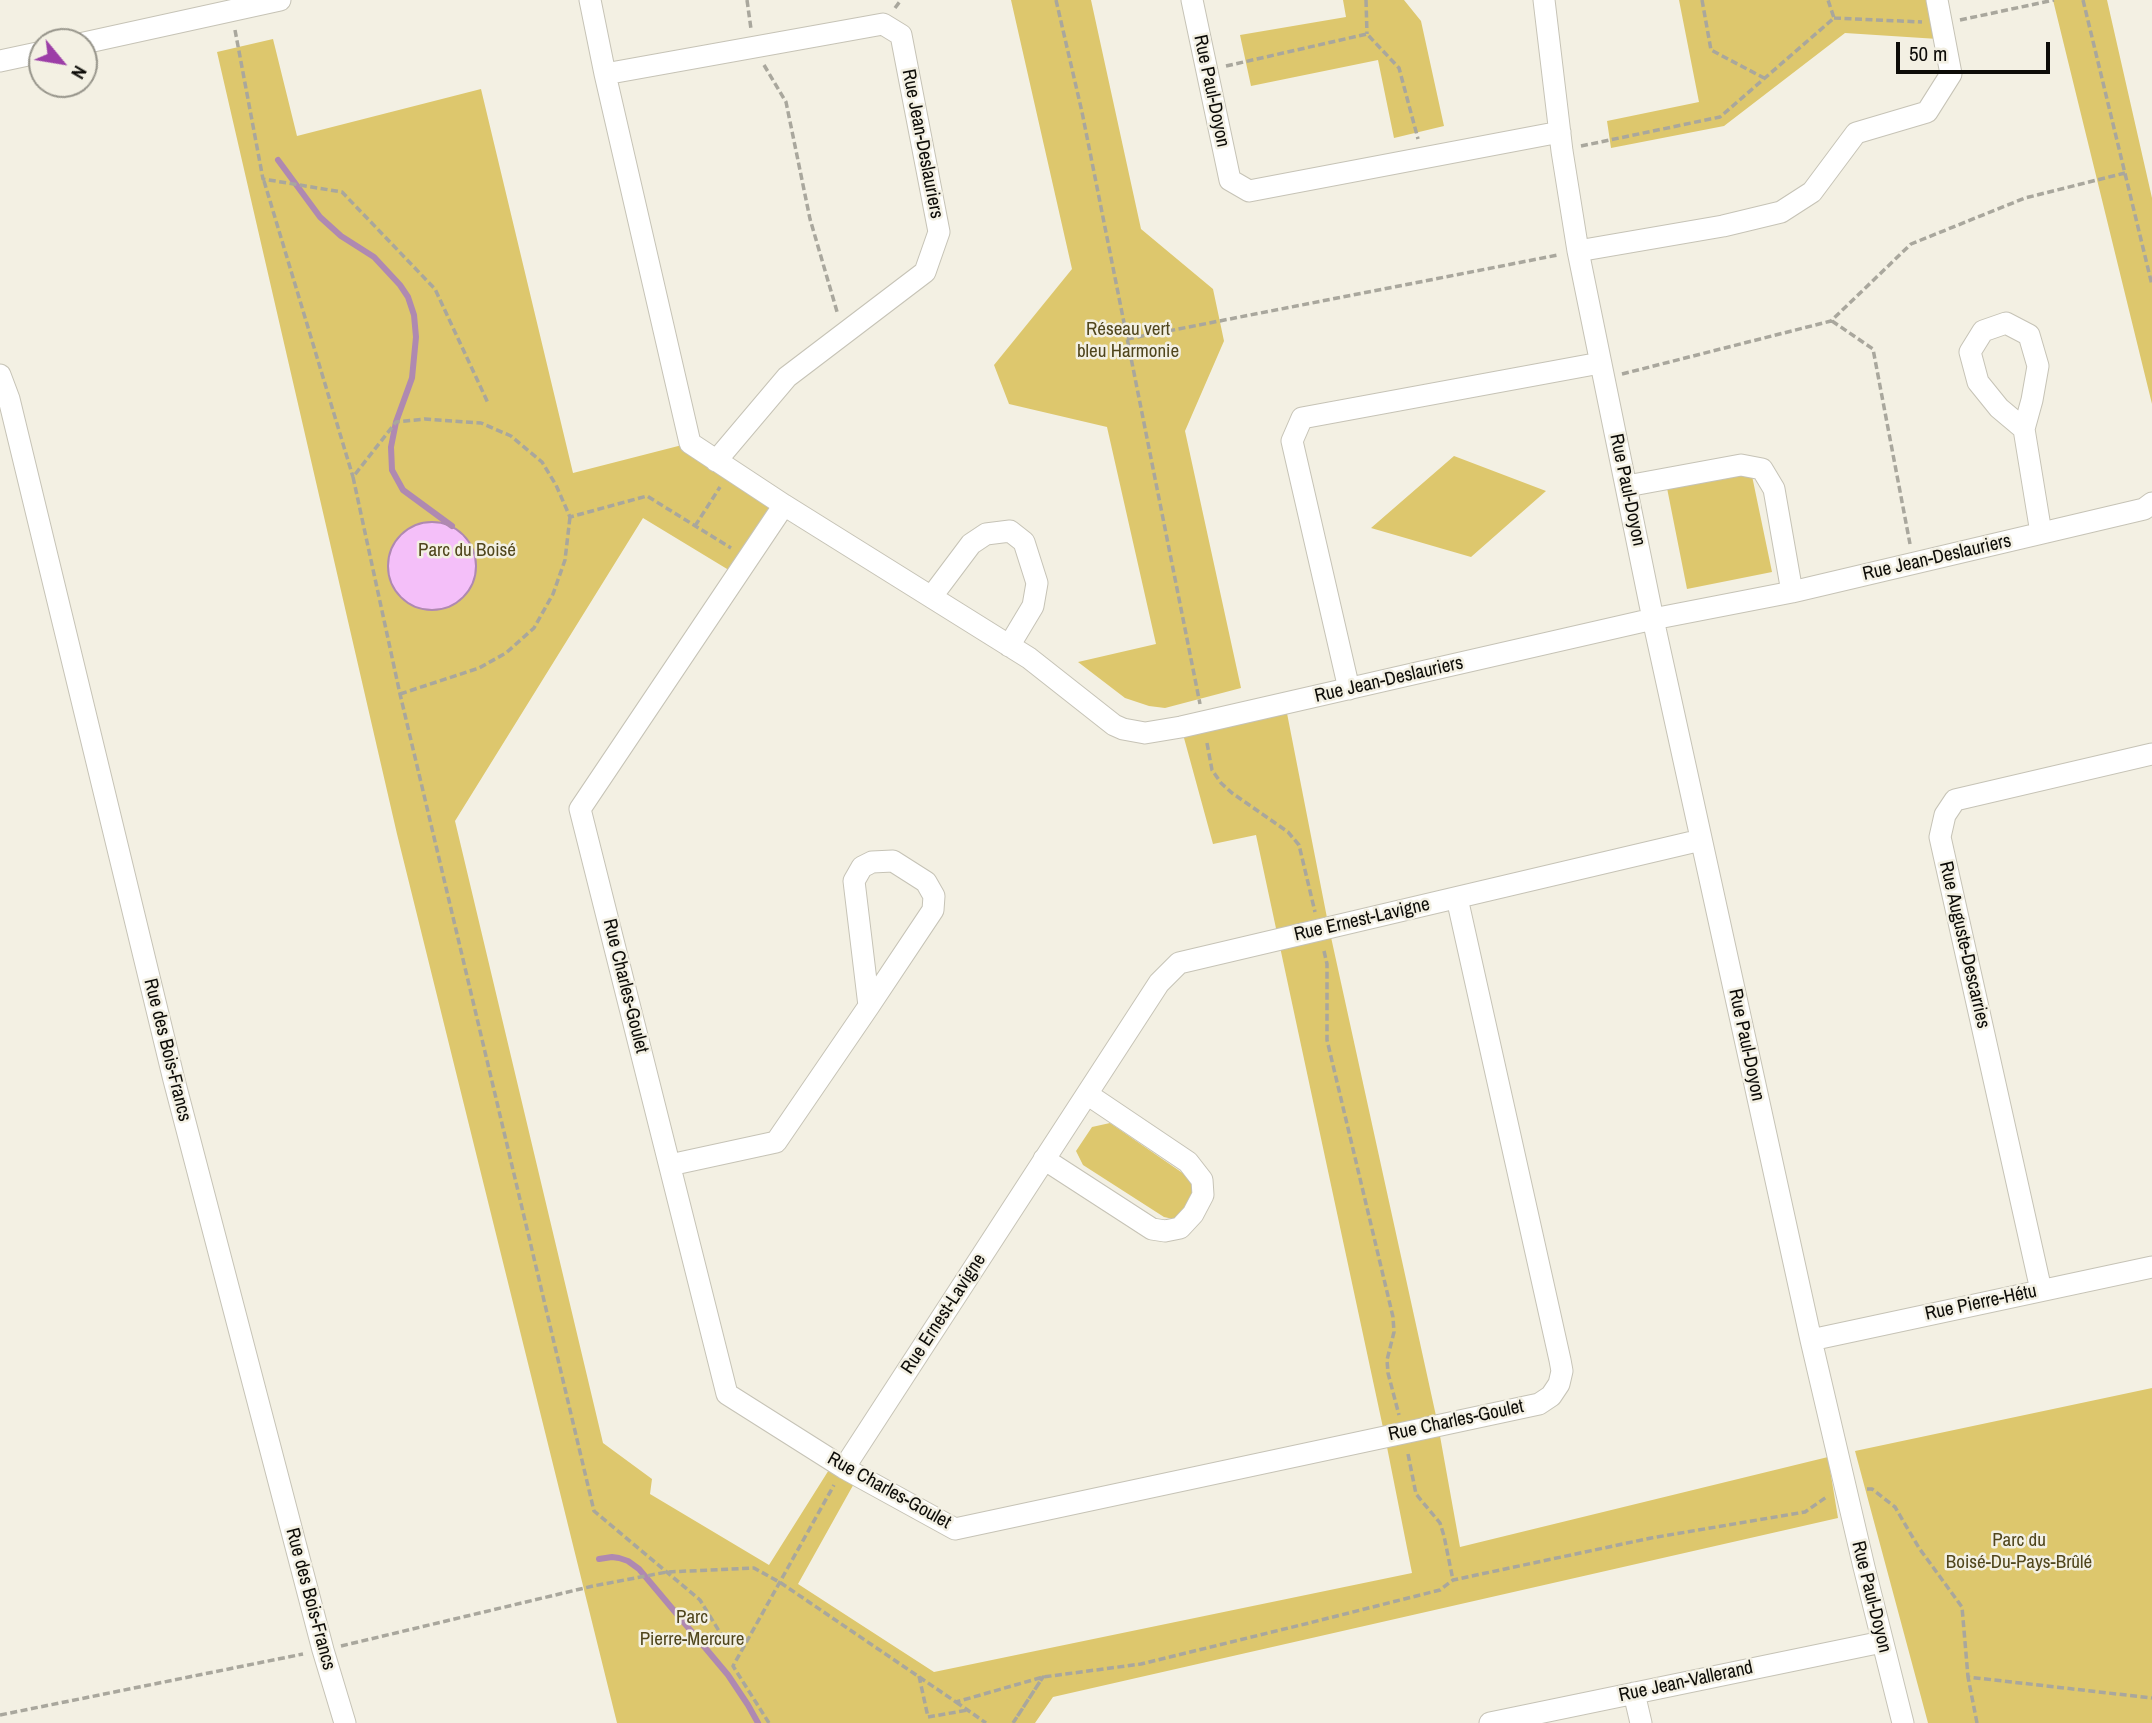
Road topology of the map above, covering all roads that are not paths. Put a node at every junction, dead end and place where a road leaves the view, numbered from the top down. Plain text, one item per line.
1 (280, 0) edge
2 (590, 0) edge
3 (1192, 0) edge
4 (1544, 0) edge
5 (1937, 0) edge
6 (98, 40) edge
7 (28, 55) edge
8 (0, 61) edge
9 (605, 74) junction
10 (1561, 141) junction
11 (1578, 251) junction
12 (1602, 371) junction
13 (0, 374) edge
14 (2024, 429) junction
15 (724, 465) junction
16 (1627, 486) junction
17 (2152, 503) edge
18 (784, 505) junction
19 (2041, 533) junction
20 (1792, 592) junction
21 (932, 596) junction
22 (1653, 619) junction
23 (1009, 646) junction
24 (1349, 689) junction
25 (2152, 754) edge
26 (1701, 840) junction
27 (1457, 898) junction
28 (869, 1006) junction
29 (1087, 1094) junction
30 (1044, 1159) junction
31 (670, 1165) junction
32 (2152, 1267) edge
33 (2041, 1290) junction
34 (1811, 1339) junction
35 (844, 1468) junction
36 (1882, 1642) junction
37 (1634, 1693) junction
38 (345, 1723) edge
39 (1490, 1723) edge
40 (1642, 1723) edge
41 (1903, 1723) edge

1 - 6 street
2 - 9 street, Rue Jean-Deslauriers
3 - 10 street, Rue Paul-Doyon
4 - 10 street, Rue Paul-Doyon
5 - 11 street
7 - 8 street
9 - 15 street, Rue Jean-Deslauriers
9 - 15 street, Rue Jean-Deslauriers
10 - 11 street, Rue Paul-Doyon
11 - 12 street, Rue Paul-Doyon
12 - 16 street, Rue Paul-Doyon
12 - 24 street
13 - 38 street, Rue des Bois-Francs
14 - 14 street
14 - 19 street
15 - 18 street, Rue Jean-Deslauriers
16 - 20 street
16 - 22 street, Rue Paul-Doyon
17 - 19 street, Rue Jean-Deslauriers
18 - 21 street, Rue Jean-Deslauriers
18 - 31 street, Rue Charles-Goulet
19 - 20 street, Rue Jean-Deslauriers
20 - 22 street, Rue Jean-Deslauriers
21 - 23 street, Rue Jean-Deslauriers
21 - 23 street
22 - 24 street, Rue Jean-Deslauriers
22 - 26 street, Rue Paul-Doyon
23 - 24 street, Rue Jean-Deslauriers
25 - 33 street, Rue Auguste-Descarries
26 - 27 street, Rue Ernest-Lavigne
26 - 34 street, Rue Paul-Doyon
27 - 29 street, Rue Ernest-Lavigne
27 - 35 street, Rue Charles-Goulet
28 - 28 street
28 - 31 street
29 - 30 street, Rue Ernest-Lavigne
29 - 30 street
30 - 35 street, Rue Ernest-Lavigne
31 - 35 street, Rue Charles-Goulet
32 - 33 street, Rue Pierre-Hétu
33 - 34 street, Rue Pierre-Hétu
34 - 36 street, Rue Paul-Doyon
36 - 37 street, Rue Jean-Vallerand
36 - 41 street, Rue Paul-Doyon
37 - 39 street, Rue Jean-Vallerand
37 - 40 street

